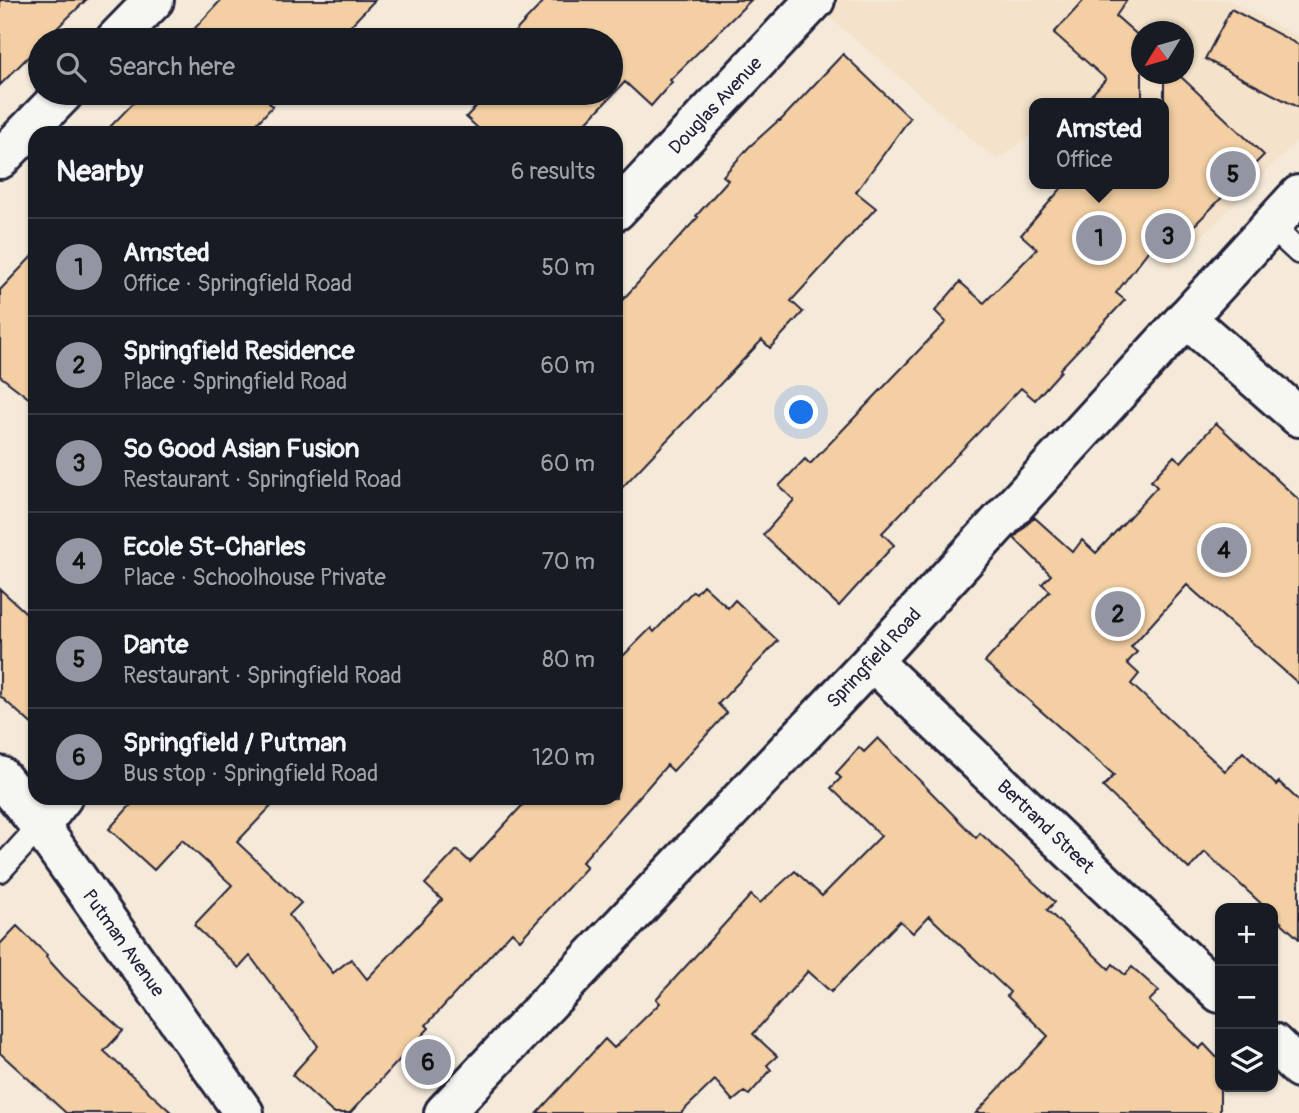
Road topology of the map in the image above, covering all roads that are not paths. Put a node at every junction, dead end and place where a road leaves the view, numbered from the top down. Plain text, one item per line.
1 (154, 0) edge
2 (816, 0) edge
3 (127, 28) edge
4 (52, 105) edge
5 (32, 126) edge
6 (28, 130) edge
7 (0, 159) edge
8 (1299, 195) edge
9 (623, 204) edge
10 (1271, 226) junction
11 (1299, 252) edge
12 (1186, 318) junction
13 (1299, 417) edge
14 (872, 661) junction
15 (0, 776) edge
16 (28, 796) edge
17 (51, 812) edge
18 (0, 870) edge
19 (1215, 988) edge
20 (1278, 1048) edge
21 (1299, 1068) edge
22 (244, 1113) edge
23 (444, 1113) edge

1 - 3 street
2 - 9 street, Douglas Avenue
4 - 5 street
6 - 7 street
8 - 10 street, Springfield Road
10 - 11 lane
10 - 12 street, Springfield Road
12 - 13 street
12 - 14 street, Springfield Road
14 - 19 street, Bertrand Street
14 - 23 street, Springfield Road
15 - 16 street, Putman Avenue
17 - 18 lane
17 - 22 street, Putman Avenue
20 - 21 street

